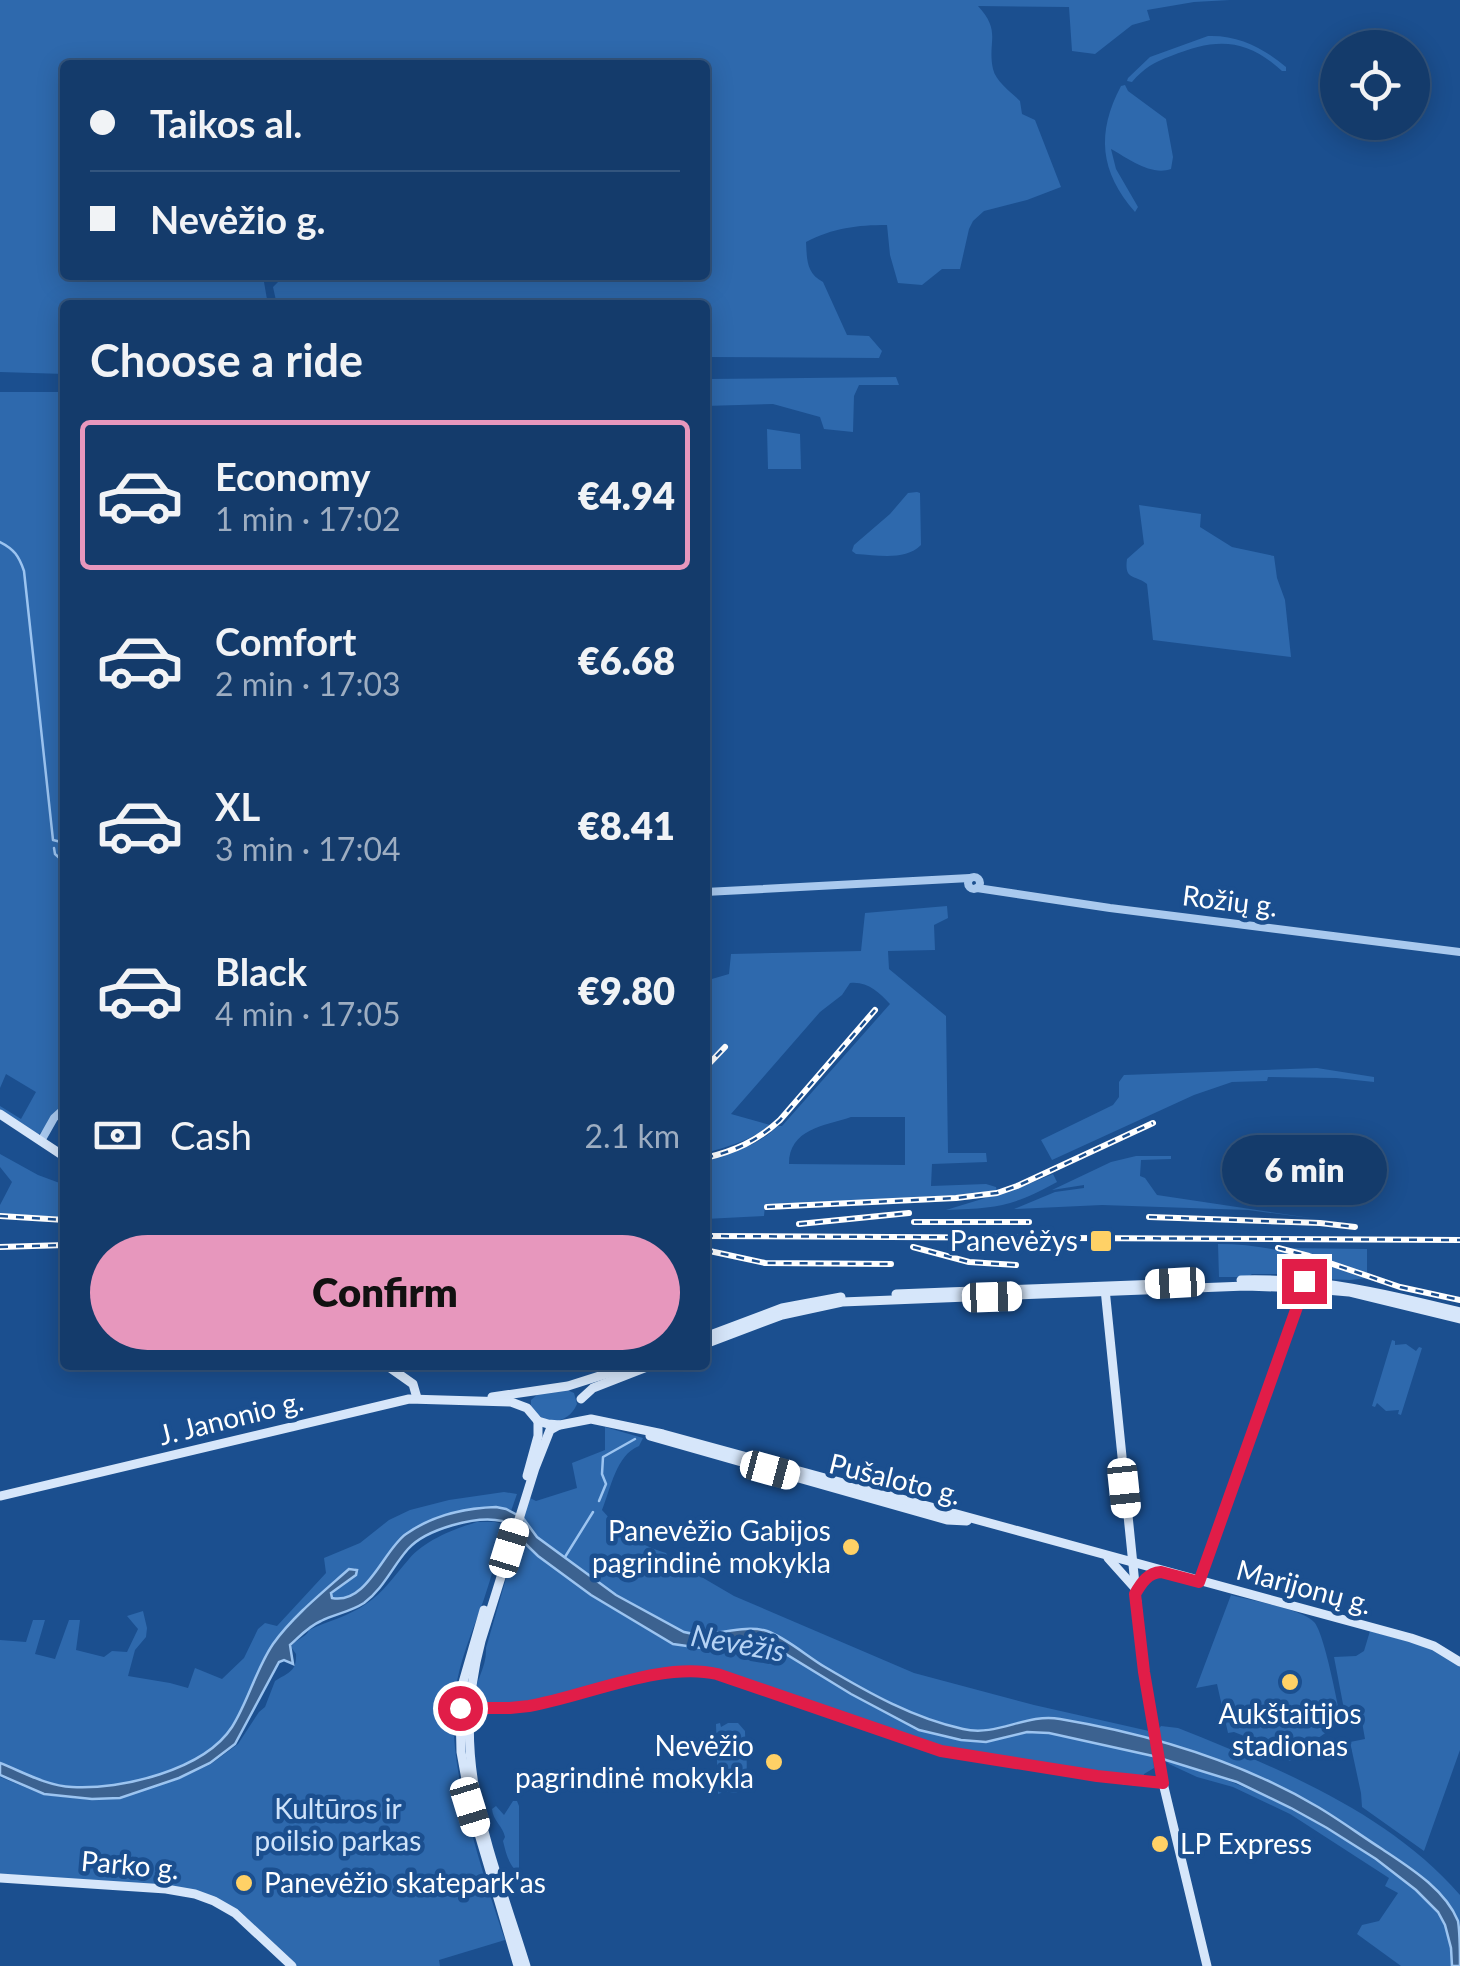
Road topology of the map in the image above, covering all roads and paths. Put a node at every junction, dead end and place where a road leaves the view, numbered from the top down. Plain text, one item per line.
1 (710, 892) edge
2 (1460, 952) edge
3 (60, 1113) edge
4 (0, 1114) edge
5 (41, 1141) junction
6 (60, 1154) edge
7 (1303, 1284) junction
8 (1105, 1289) junction
9 (1460, 1315) edge
10 (710, 1338) edge
11 (393, 1370) edge
12 (618, 1370) edge
13 (639, 1370) edge
14 (568, 1386) junction
15 (538, 1392) junction
16 (417, 1398) junction
17 (475, 1400) junction
18 (581, 1404) junction
19 (527, 1408) junction
20 (592, 1418) junction
21 (538, 1420) junction
22 (565, 1423) junction
23 (527, 1485) junction
24 (0, 1496) edge
25 (1131, 1542) junction
26 (1108, 1557) junction
27 (1133, 1564) junction
28 (1161, 1572) junction
29 (1199, 1582) junction
30 (1135, 1591) junction
31 (1460, 1662) edge
32 (464, 1708) junction
33 (1163, 1783) junction
34 (0, 1878) edge
35 (292, 1966) edge
36 (518, 1966) edge
37 (526, 1966) edge
38 (1206, 1966) edge

1 - 2 street, Rožių g.
3 - 5 street
4 - 5 main road
5 - 6 main road
7 - 8 main road
7 - 9 main road
7 - 29 street
8 - 10 main road
8 - 25 main road
11 - 16 main road
12 - 14 main road
13 - 18 main road
14 - 15 main road
14 - 18 main road
15 - 17 main road, J. Janonio g.
15 - 19 main road
16 - 17 main road, J. Janonio g.
16 - 24 main road, J. Janonio g.
17 - 19 main road, J. Janonio g.
18 - 20 main road, Pušaloto g.
18 - 22 main road
19 - 21 main road
20 - 22 main road, Pušaloto g.
20 - 26 main road, Pušaloto g.
21 - 22 main road
21 - 23 main road
22 - 23 main road
23 - 32 main road
25 - 26 main road
25 - 27 main road
26 - 27 main road, Pušaloto g.
26 - 30 main road
27 - 28 main road, Marijonų g.
27 - 30 main road
28 - 29 main road, Marijonų g.
28 - 30 main road
29 - 31 main road, Marijonų g.
30 - 33 main road
32 - 33 main road
32 - 36 main road
32 - 37 main road
33 - 38 main road
34 - 35 main road, Parko g.

